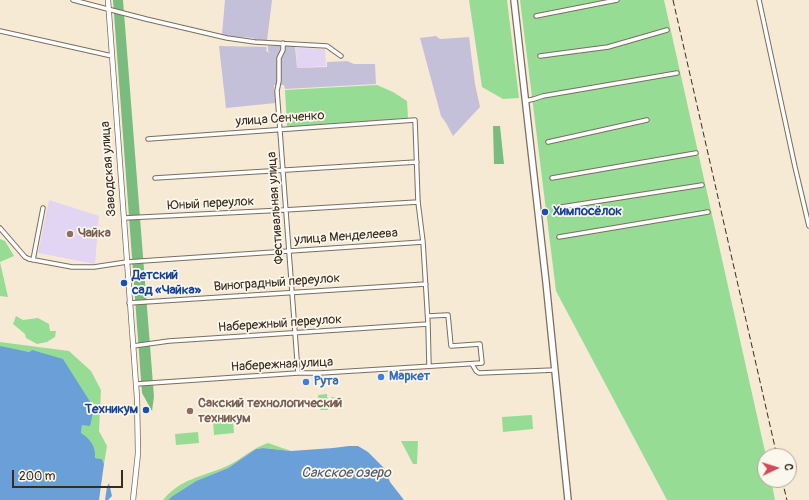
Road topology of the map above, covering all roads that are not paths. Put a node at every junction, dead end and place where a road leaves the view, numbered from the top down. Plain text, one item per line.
1 (73, 0) edge
2 (108, 0) edge
3 (514, 0) edge
4 (617, 0) edge
5 (759, 0) edge
6 (108, 9) junction
7 (536, 16) dead end
8 (667, 30) dead end
9 (0, 31) edge
10 (283, 43) junction
11 (112, 56) junction
12 (342, 56) dead end
13 (540, 56) dead end
14 (677, 73) dead end
15 (525, 101) junction
16 (647, 120) dead end
17 (280, 129) junction
18 (148, 139) dead end
19 (548, 142) dead end
20 (696, 153) dead end
21 (417, 162) junction
22 (283, 171) junction
23 (154, 178) dead end
24 (552, 178) dead end
25 (702, 185) dead end
26 (418, 202) junction
27 (42, 208) dead end
28 (555, 208) dead end
29 (286, 210) junction
30 (708, 212) dead end
31 (124, 218) junction
32 (809, 226) edge
33 (0, 228) edge
34 (559, 237) dead end
35 (423, 242) junction
36 (289, 251) junction
37 (33, 260) junction
38 (127, 262) junction
39 (426, 284) junction
40 (292, 292) junction
41 (129, 303) junction
42 (428, 316) junction
43 (428, 324) junction
44 (295, 333) junction
45 (133, 346) junction
46 (472, 364) junction
47 (429, 366) junction
48 (555, 370) junction
49 (298, 373) junction
50 (136, 384) junction
51 (134, 500) edge
52 (568, 500) edge

1 - 6 street
2 - 6 street, Заводская улица
3 - 15 main road
4 - 7 street
5 - 32 street
6 - 10 street
6 - 11 street, Заводская улица
8 - 13 street
9 - 11 street
10 - 12 street
10 - 17 street, Фестивальная улица
11 - 31 street, Заводская улица
14 - 15 street
15 - 48 main road
16 - 19 street
17 - 18 street, улица Сенченко
17 - 21 street, улица Сенченко
17 - 22 street, Фестивальная улица
20 - 24 street
21 - 22 street
21 - 26 street
22 - 23 street
22 - 29 street, Фестивальная улица
25 - 28 street
26 - 29 street, Юный переулок
26 - 35 street
27 - 37 street
29 - 31 street, Юный переулок
29 - 36 street, Фестивальная улица
30 - 34 street
31 - 38 street, Заводская улица
33 - 37 street
35 - 36 street, улица Менделеева
35 - 39 street
36 - 38 street, улица Менделеева
36 - 40 street, Фестивальная улица
37 - 38 street, улица Менделеева
38 - 41 street, Заводская улица
39 - 40 street, Виноградный переулок
39 - 42 street
40 - 41 street, Виноградный переулок
40 - 44 street, Фестивальная улица
41 - 45 street, Заводская улица
42 - 43 street
42 - 46 street
43 - 44 street, Набережный переулок
43 - 47 street
44 - 45 street, Набережный переулок
44 - 49 street, Фестивальная улица
45 - 50 street, Заводская улица
46 - 47 street, Набережная улица
46 - 48 street
47 - 49 street, Набережная улица
48 - 52 main road
49 - 50 street, Набережная улица
50 - 51 street, Заводская улица

